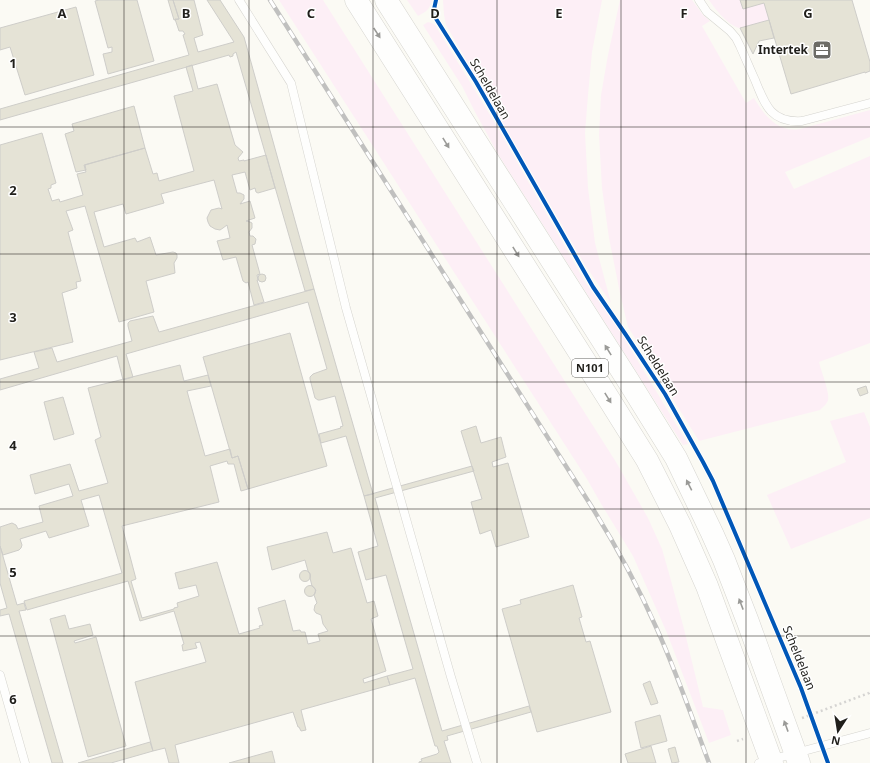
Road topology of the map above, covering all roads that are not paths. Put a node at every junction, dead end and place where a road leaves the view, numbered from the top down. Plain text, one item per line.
1 (239, 0) edge
2 (356, 0) edge
3 (386, 0) edge
4 (699, 0) edge
5 (870, 103) edge
6 (0, 675) edge
7 (870, 734) edge
8 (798, 758) edge
9 (767, 762) edge
10 (25, 763) edge
11 (477, 763) edge

1 - 11 lane
2 -> 9 main road, N101
8 -> 3 main road, N101
4 - 5 lane
6 - 10 lane
7 - 8 lane
8 - 9 lane

